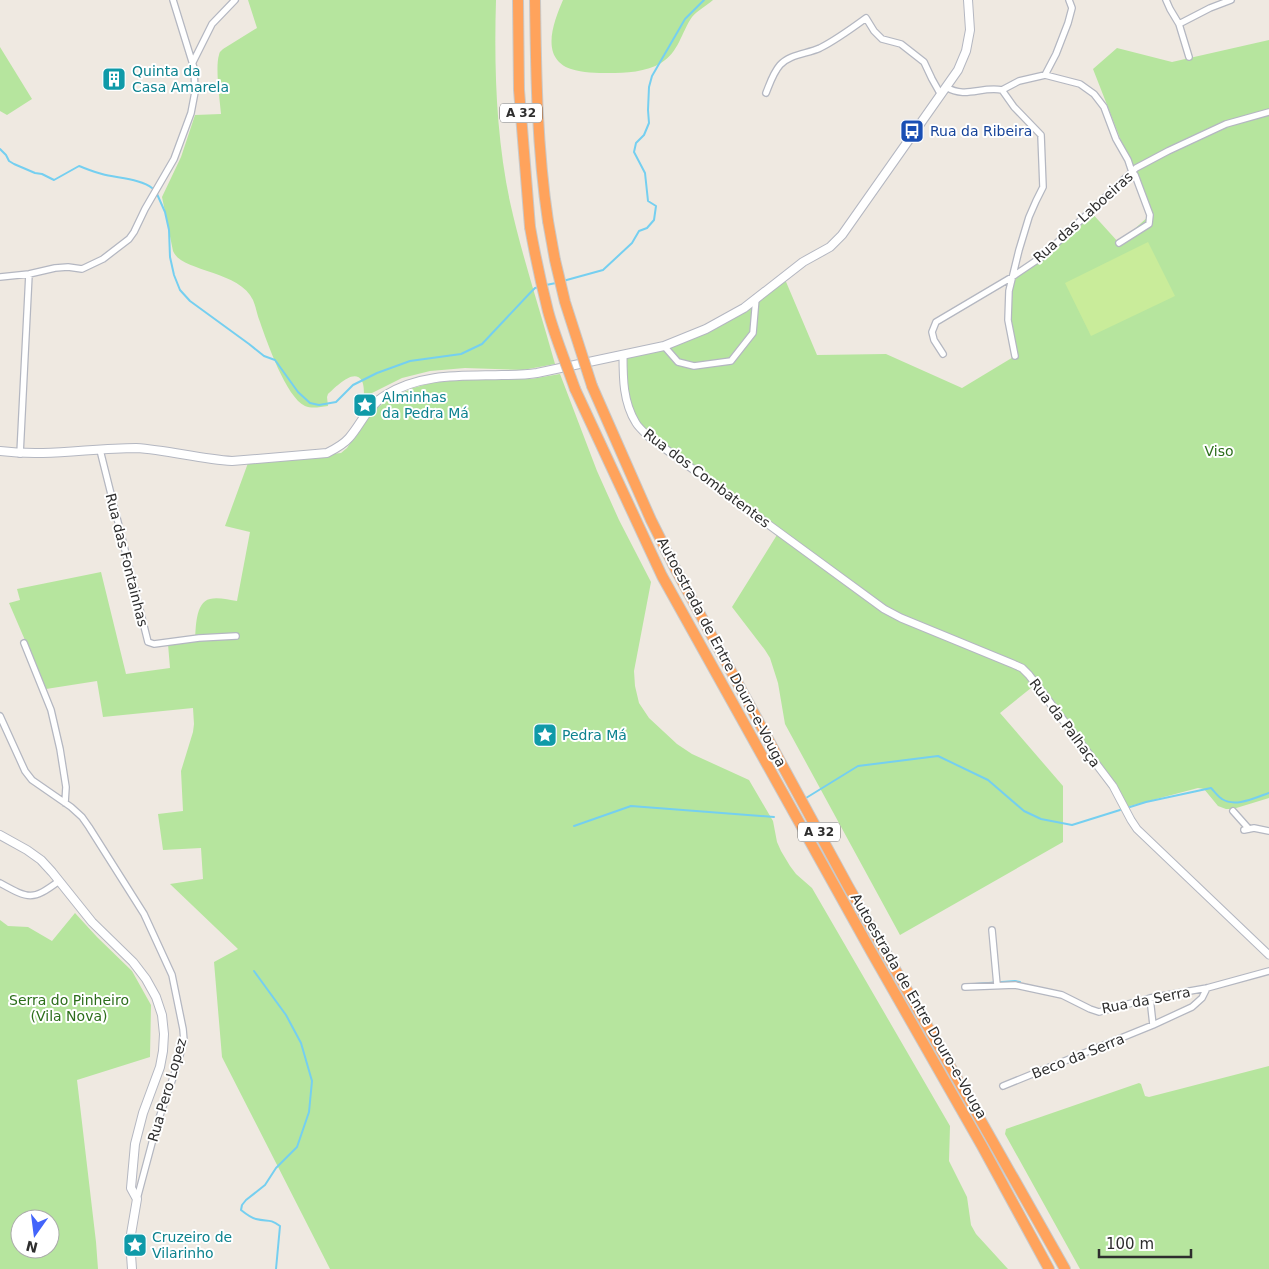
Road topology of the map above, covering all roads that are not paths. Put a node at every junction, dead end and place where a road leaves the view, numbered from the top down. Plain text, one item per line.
1 (172, 0) edge
2 (235, 0) edge
3 (518, 0) edge
4 (534, 0) edge
5 (968, 0) edge
6 (1069, 0) edge
7 (1166, 0) edge
8 (1230, 0) edge
9 (1179, 24) junction
10 (1189, 57) dead end
11 (192, 64) junction
12 (1044, 75) junction
13 (946, 87) junction
14 (1002, 90) junction
15 (766, 93) dead end
16 (941, 95) junction
17 (1269, 112) edge
18 (1132, 172) junction
19 (1119, 243) dead end
20 (29, 274) junction
21 (0, 277) edge
22 (1012, 277) junction
23 (756, 298) junction
24 (664, 346) junction
25 (943, 354) dead end
26 (622, 355) junction
27 (1015, 356) dead end
28 (100, 450) junction
29 (0, 451) edge
30 (20, 454) junction
31 (811, 555) joint
32 (236, 636) dead end
33 (24, 643) dead end
34 (0, 716) edge
35 (65, 803) junction
36 (1233, 811) dead end
37 (1269, 831) edge
38 (0, 835) edge
39 (59, 881) junction
40 (0, 882) edge
41 (992, 930) dead end
42 (1269, 955) edge
43 (1269, 971) edge
44 (997, 985) junction
45 (965, 987) dead end
46 (1207, 988) junction
47 (1150, 998) junction
48 (1153, 1026) junction
49 (1003, 1086) dead end
50 (137, 1199) junction
51 (132, 1269) edge
52 (1049, 1269) edge
53 (1065, 1269) edge

1 - 11 street
2 - 11 street
3 - 52 highway, Autoestrada de Entre Douro-e-Vouga / A 32, bridge
4 - 53 highway, Autoestrada de Entre Douro-e-Vouga / A 32, bridge
5 - 13 main road
6 - 12 street
7 - 9 street
8 - 9 street
9 - 10 street
11 - 20 street
12 - 14 street
12 - 18 street
13 - 14 street
13 - 16 main road
14 - 22 street
15 - 16 street
16 - 23 main road
17 - 18 street, Rua das Laboeiras
18 - 19 street
18 - 22 street, Rua das Laboeiras
20 - 21 street
20 - 30 street
22 - 25 street, Rua das Laboeiras
22 - 27 street
23 - 24 main road
23 - 24 street
24 - 26 main road
26 - 28 main road
26 - 31 street, Rua dos Combatentes
28 - 30 main road
28 - 32 street, Rua das Fontainhas
29 - 30 main road
31 - 42 street, Rua da Palhaça
33 - 35 street
34 - 35 street, Rua Pero Lopez
35 - 50 street, Rua Pero Lopez
36 - 37 street
38 - 39 main road
39 - 40 street
39 - 50 main road
41 - 44 street
43 - 46 street, Rua da Serra
44 - 45 street, Rua da Serra
44 - 47 street, Rua da Serra
46 - 47 street, Rua da Serra
46 - 48 street, Beco da Serra
47 - 48 street
48 - 49 street, Beco da Serra
50 - 51 main road

